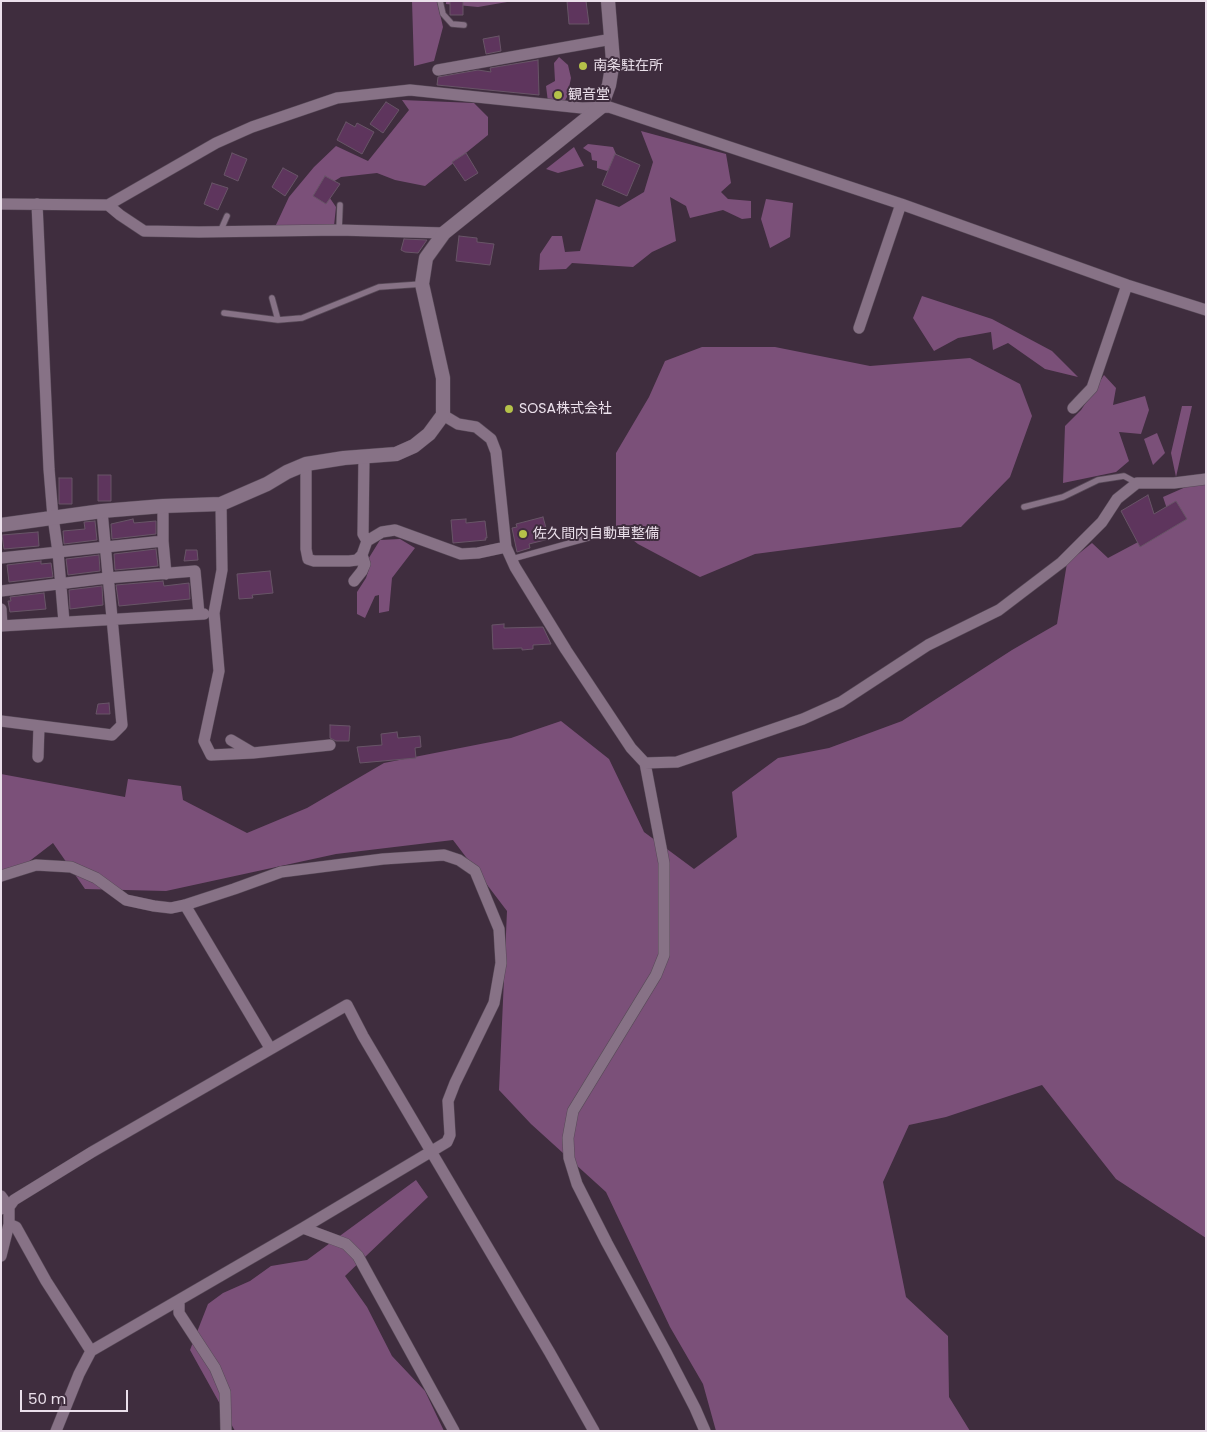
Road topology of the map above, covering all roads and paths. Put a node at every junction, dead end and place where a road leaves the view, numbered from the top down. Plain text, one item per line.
1 (440, 1) edge
2 (608, 1) edge
3 (464, 25) dead end
4 (612, 39) junction
5 (438, 70) dead end
6 (601, 107) junction
7 (1, 204) edge
8 (37, 204) junction
9 (901, 204) junction
10 (108, 205) junction
11 (340, 205) dead end
12 (227, 216) dead end
13 (340, 230) junction
14 (220, 232) junction
15 (444, 233) junction
16 (422, 284) junction
17 (1127, 285) junction
18 (272, 298) dead end
19 (1206, 310) edge
20 (224, 314) dead end
21 (278, 320) junction
22 (859, 328) dead end
23 (1073, 408) dead end
24 (443, 415) junction
25 (364, 456) junction
26 (306, 464) junction
27 (1206, 478) edge
28 (1136, 482) junction
29 (222, 504) junction
30 (163, 506) junction
31 (1024, 507) dead end
32 (102, 511) junction
33 (53, 518) junction
34 (1, 525) edge
35 (624, 528) dead end
36 (163, 540) junction
37 (367, 541) junction
38 (105, 547) junction
39 (506, 547) junction
40 (58, 552) junction
41 (362, 555) junction
42 (1, 558) edge
43 (512, 559) junction
44 (166, 574) junction
45 (107, 578) junction
46 (354, 581) dead end
47 (61, 584) junction
48 (1, 591) edge
49 (1, 609) edge
50 (214, 613) junction
51 (199, 614) junction
52 (111, 619) junction
53 (64, 622) junction
54 (2, 626) edge
55 (1, 721) edge
56 (39, 726) junction
57 (231, 740) dead end
58 (330, 745) dead end
59 (253, 753) junction
60 (38, 757) dead end
61 (644, 763) junction
62 (1, 876) edge
63 (185, 905) junction
64 (270, 1048) junction
65 (430, 1153) junction
66 (1, 1196) edge
67 (5, 1208) edge
68 (9, 1224) junction
69 (303, 1228) junction
70 (1, 1256) edge
71 (179, 1300) junction
72 (91, 1351) junction
73 (56, 1431) edge
74 (226, 1431) edge
75 (454, 1431) edge
76 (594, 1431) edge
77 (705, 1431) edge

1 - 3 lane
2 - 4 street
4 - 5 street
4 - 6 street
6 - 9 street
6 - 10 street
6 - 15 street
7 - 8 street
8 - 10 street
8 - 33 street
9 - 17 street
9 - 22 street
10 - 14 street
11 - 13 lane
12 - 14 lane
13 - 14 street
13 - 15 street
15 - 16 street
16 - 21 lane
16 - 24 street
17 - 19 street
17 - 23 street
18 - 21 lane
20 - 21 lane
24 - 25 street
24 - 39 street
25 - 26 street
25 - 37 street
26 - 29 street
26 - 41 street
27 - 28 street
28 - 31 lane
28 - 61 street
29 - 30 street
29 - 50 street
30 - 32 street
30 - 36 street
32 - 33 street
32 - 38 street
33 - 34 street
33 - 40 street
35 - 43 lane
36 - 38 street
36 - 44 street
37 - 39 street
37 - 41 street
38 - 40 street
38 - 45 street
39 - 43 street
40 - 42 street
40 - 47 street
41 - 46 street
43 - 61 street
44 - 45 street
44 - 51 street
45 - 47 street
45 - 52 street
47 - 48 street
47 - 53 street
49 - 54 street
50 - 51 street
50 - 59 street
51 - 52 street
52 - 53 street
52 - 56 street
53 - 54 street
55 - 56 street
56 - 60 street
57 - 59 street
58 - 59 street
61 - 77 street
62 - 63 street
63 - 64 street
63 - 65 street
64 - 65 street
64 - 67 street
65 - 69 street
65 - 76 street
66 - 67 street
67 - 68 street
68 - 70 street
68 - 72 street
69 - 71 street
69 - 75 street
71 - 72 street
71 - 74 street
72 - 73 street

